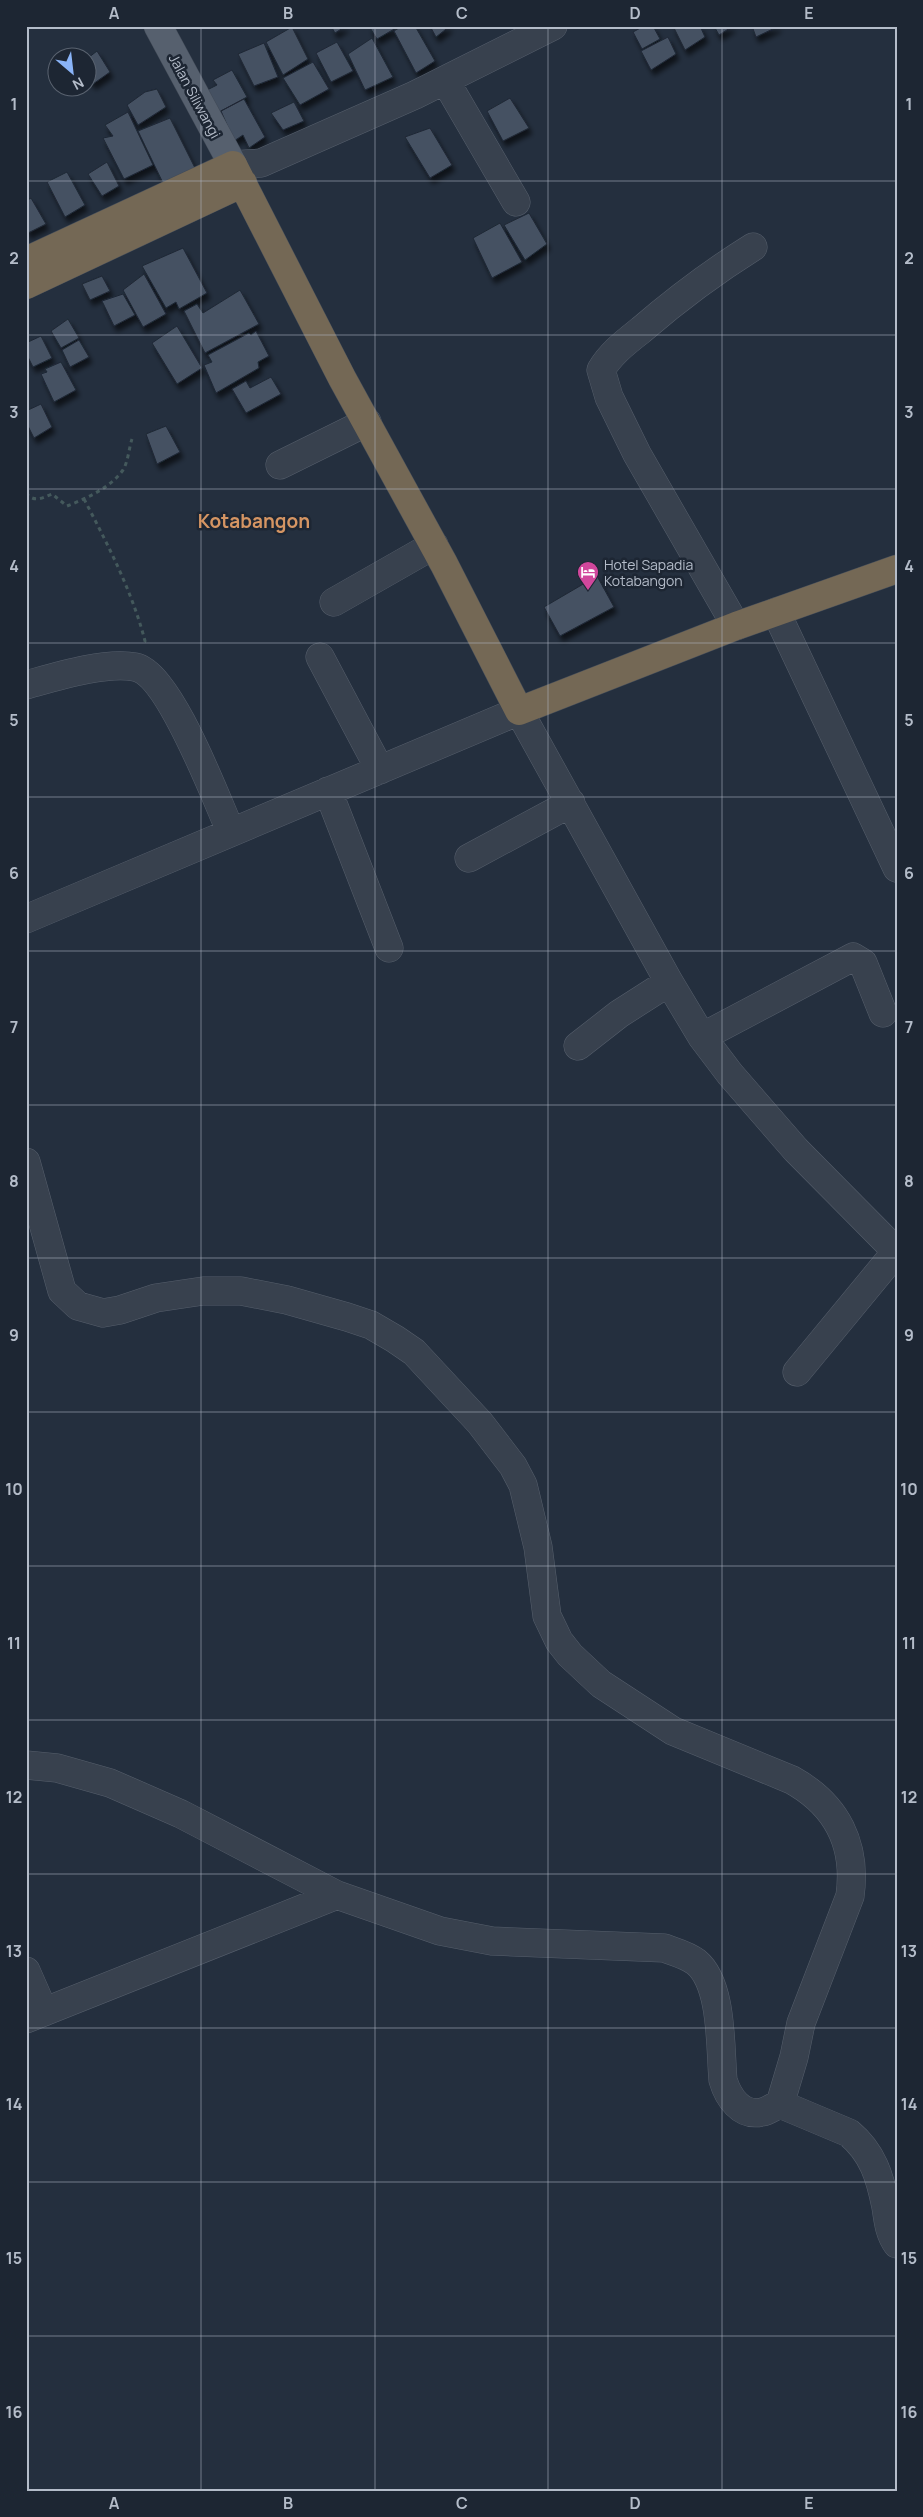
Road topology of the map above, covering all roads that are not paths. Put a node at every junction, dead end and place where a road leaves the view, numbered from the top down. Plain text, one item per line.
1 (158, 26) edge
2 (543, 28) edge
3 (445, 80) junction
4 (238, 174) junction
5 (516, 202) dead end
6 (753, 247) dead end
7 (26, 261) edge
8 (26, 285) edge
9 (367, 422) junction
10 (280, 465) dead end
11 (434, 545) junction
12 (897, 569) edge
13 (334, 602) dead end
14 (776, 612) junction
15 (736, 626) junction
16 (320, 657) dead end
17 (26, 685) edge
18 (519, 711) junction
19 (380, 770) junction
20 (328, 791) junction
21 (571, 803) junction
22 (231, 832) junction
23 (469, 858) dead end
24 (897, 868) edge
25 (26, 919) edge
26 (389, 948) dead end
27 (668, 982) junction
28 (883, 1013) dead end
29 (702, 1036) junction
30 (578, 1046) dead end
31 (26, 1162) edge
32 (896, 1252) edge
33 (798, 1372) dead end
34 (26, 1765) edge
35 (338, 1895) junction
36 (26, 1971) edge
37 (35, 2015) edge
38 (780, 2104) junction
39 (897, 2244) edge

1 - 4 main road, Jalan Siliwangi
2 - 3 street
3 - 4 street
3 - 5 street
4 - 7 highway
4 - 8 highway
4 - 9 highway
6 - 15 street
9 - 10 street
9 - 11 highway
11 - 13 street
11 - 18 highway
12 - 14 highway
14 - 15 highway
14 - 24 street
15 - 18 highway
16 - 19 street
17 - 22 street
18 - 19 street
18 - 21 street
19 - 20 street
20 - 22 street
20 - 26 street
21 - 23 street
21 - 27 street
22 - 25 street
27 - 29 street
27 - 30 street
28 - 29 street
29 - 32 street
31 - 38 street
32 - 33 street
34 - 35 street
35 - 37 street
35 - 38 street
36 - 37 street
38 - 39 street

